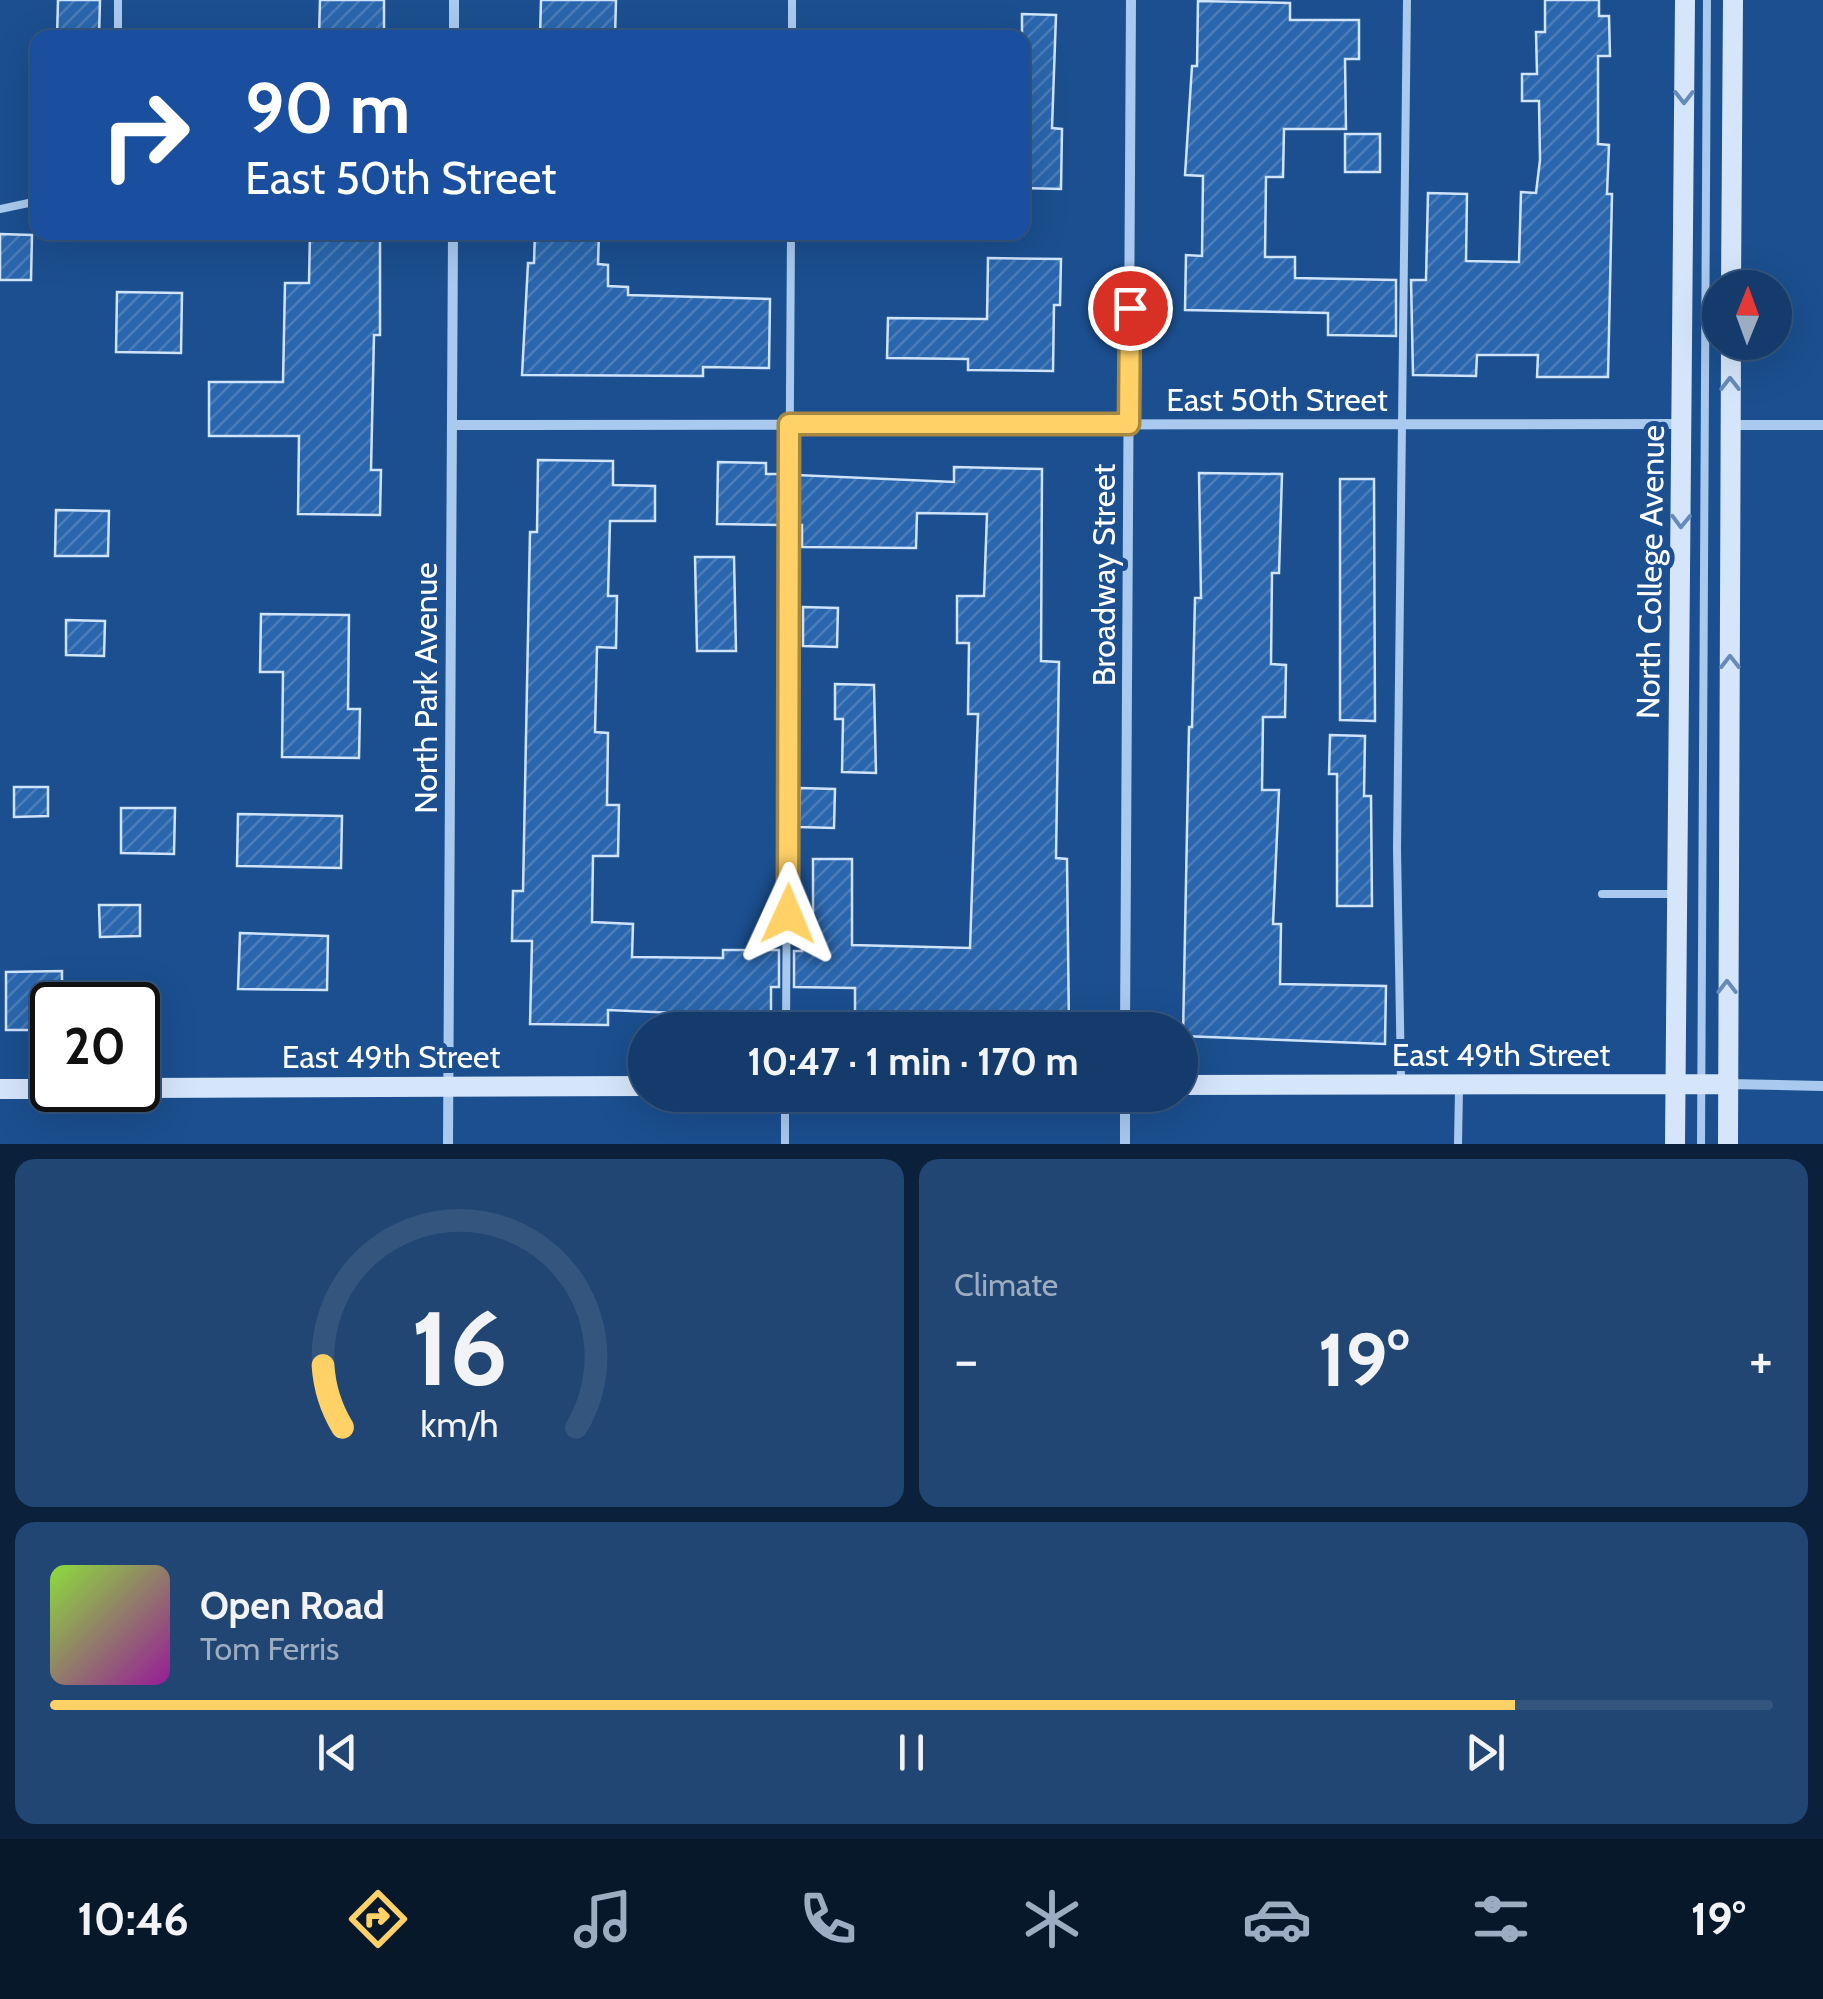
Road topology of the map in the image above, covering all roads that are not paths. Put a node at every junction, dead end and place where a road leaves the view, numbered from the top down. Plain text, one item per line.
1 (118, 0) edge
2 (454, 0) edge
3 (792, 0) edge
4 (1131, 0) edge
5 (1407, 0) edge
6 (1685, 0) edge
7 (1708, 0) edge
8 (1733, 0) edge
9 (118, 30) edge
10 (454, 30) edge
11 (792, 30) edge
12 (30, 204) edge
13 (0, 210) edge
14 (453, 240) edge
15 (791, 240) edge
16 (1731, 270) edge
17 (1730, 360) edge
18 (452, 424) junction
19 (789, 424) junction
20 (1129, 424) junction
21 (1403, 424) junction
22 (1682, 424) junction
23 (1823, 424) edge
24 (1730, 425) junction
25 (1602, 894) dead end
26 (1676, 894) junction
27 (786, 1012) edge
28 (1125, 1012) edge
29 (1459, 1084) junction
30 (1674, 1084) junction
31 (1701, 1084) junction
32 (1726, 1084) junction
33 (1400, 1085) junction
34 (448, 1086) junction
35 (628, 1086) edge
36 (1198, 1086) edge
37 (1823, 1086) edge
38 (30, 1088) edge
39 (160, 1088) edge
40 (0, 1089) edge
41 (785, 1112) edge
42 (1125, 1112) edge
43 (448, 1144) edge
44 (785, 1144) edge
45 (1124, 1144) edge
46 (1458, 1144) edge
47 (1674, 1144) edge
48 (1701, 1144) edge
49 (1728, 1144) edge

1 - 9 lane
2 - 10 street
3 - 11 lane
4 - 20 street, Broadway Street
5 - 21 lane
6 -> 22 main road, North College Avenue
7 - 31 lane, North College Avenue
8 - 16 main road
12 - 13 lane
14 - 18 street, North Park Avenue
15 - 19 lane
24 -> 17 main road
18 - 19 street, East 50th Street
18 - 34 street, North Park Avenue
19 - 20 street, East 50th Street
19 - 27 lane
20 - 21 street, East 50th Street
20 - 28 street, Broadway Street
21 - 22 street, East 50th Street
21 - 33 lane
22 -> 26 main road, North College Avenue
23 - 24 street
32 -> 24 main road
25 - 26 lane
26 - 30 main road, North College Avenue
29 - 30 main road, East 49th Street
29 - 33 main road, East 49th Street
29 - 46 lane
30 - 31 main road, East 49th Street
30 - 47 main road, North College Avenue
31 - 32 main road, East 49th Street
31 - 48 lane, North College Avenue
32 - 37 street, East 49th Street
32 - 49 main road
33 - 36 main road, East 49th Street
34 - 35 main road, East 49th Street
34 - 39 main road, East 49th Street
34 - 43 street, North Park Avenue
38 - 40 main road
41 - 44 lane
42 - 45 street

